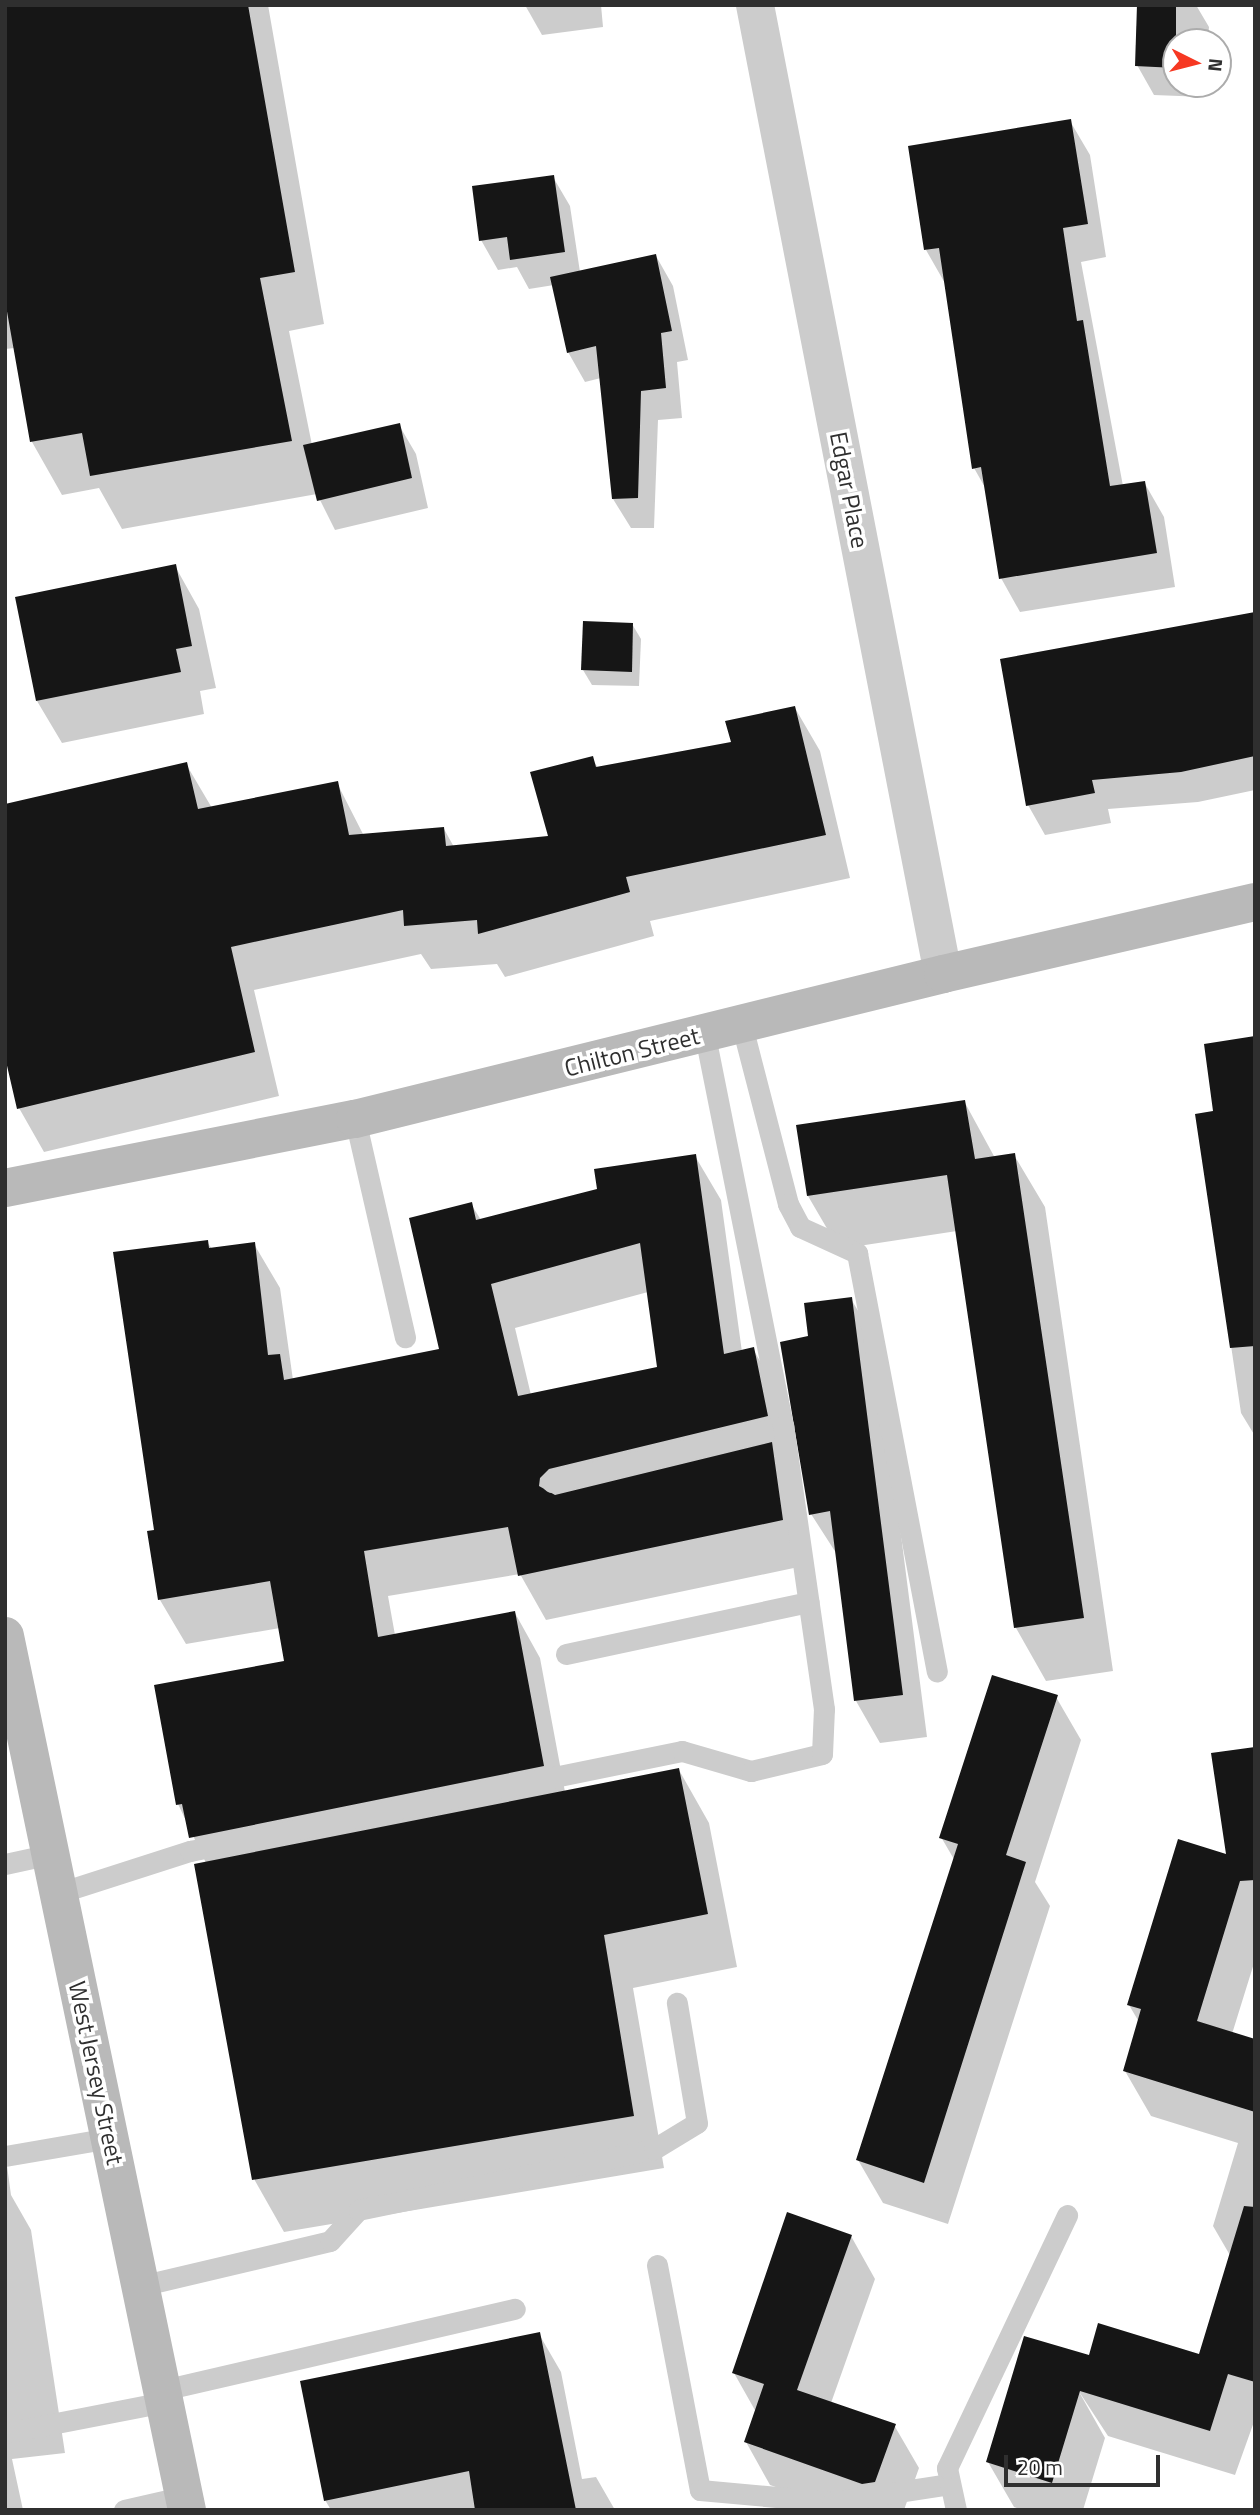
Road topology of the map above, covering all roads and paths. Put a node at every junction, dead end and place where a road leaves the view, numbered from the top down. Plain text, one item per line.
1 (755, 5) edge
2 (1255, 902) edge
3 (943, 974) junction
4 (742, 1026) junction
5 (705, 1034) junction
6 (355, 1119) junction
7 (5, 1188) edge
8 (405, 1337) dead end
9 (783, 1426) junction
10 (552, 1482) dead end
11 (808, 1602) junction
12 (566, 1654) dead end
13 (9, 1671) edge
14 (937, 1671) dead end
15 (51, 1854) junction
16 (5, 1864) edge
17 (59, 1893) junction
18 (677, 2003) dead end
19 (110, 2138) junction
20 (5, 2156) edge
21 (1067, 2215) dead end
22 (657, 2265) dead end
23 (140, 2286) junction
24 (515, 2309) dead end
25 (164, 2396) junction
26 (5, 2433) edge
27 (950, 2484) junction
28 (186, 2503) edge
29 (124, 2510) edge
30 (956, 2510) edge

1 - 3 street, Edgar Place
2 - 3 main road, Chilton Street
3 - 4 main road, Chilton Street
4 - 5 main road, Chilton Street
4 - 14 lane
5 - 6 main road, Chilton Street
5 - 9 lane
6 - 7 main road, Chilton Street
6 - 8 lane
9 - 10 lane
9 - 11 lane
11 - 12 lane
11 - 17 lane
13 - 15 main road, West Jersey Street
15 - 16 lane
15 - 17 main road, West Jersey Street
17 - 19 main road, West Jersey Street
18 - 23 lane
19 - 20 lane
19 - 23 main road, West Jersey Street
21 - 27 lane
22 - 27 lane
23 - 25 main road, West Jersey Street
24 - 25 lane
25 - 26 lane
25 - 28 main road, West Jersey Street
27 - 30 lane
28 - 29 lane

